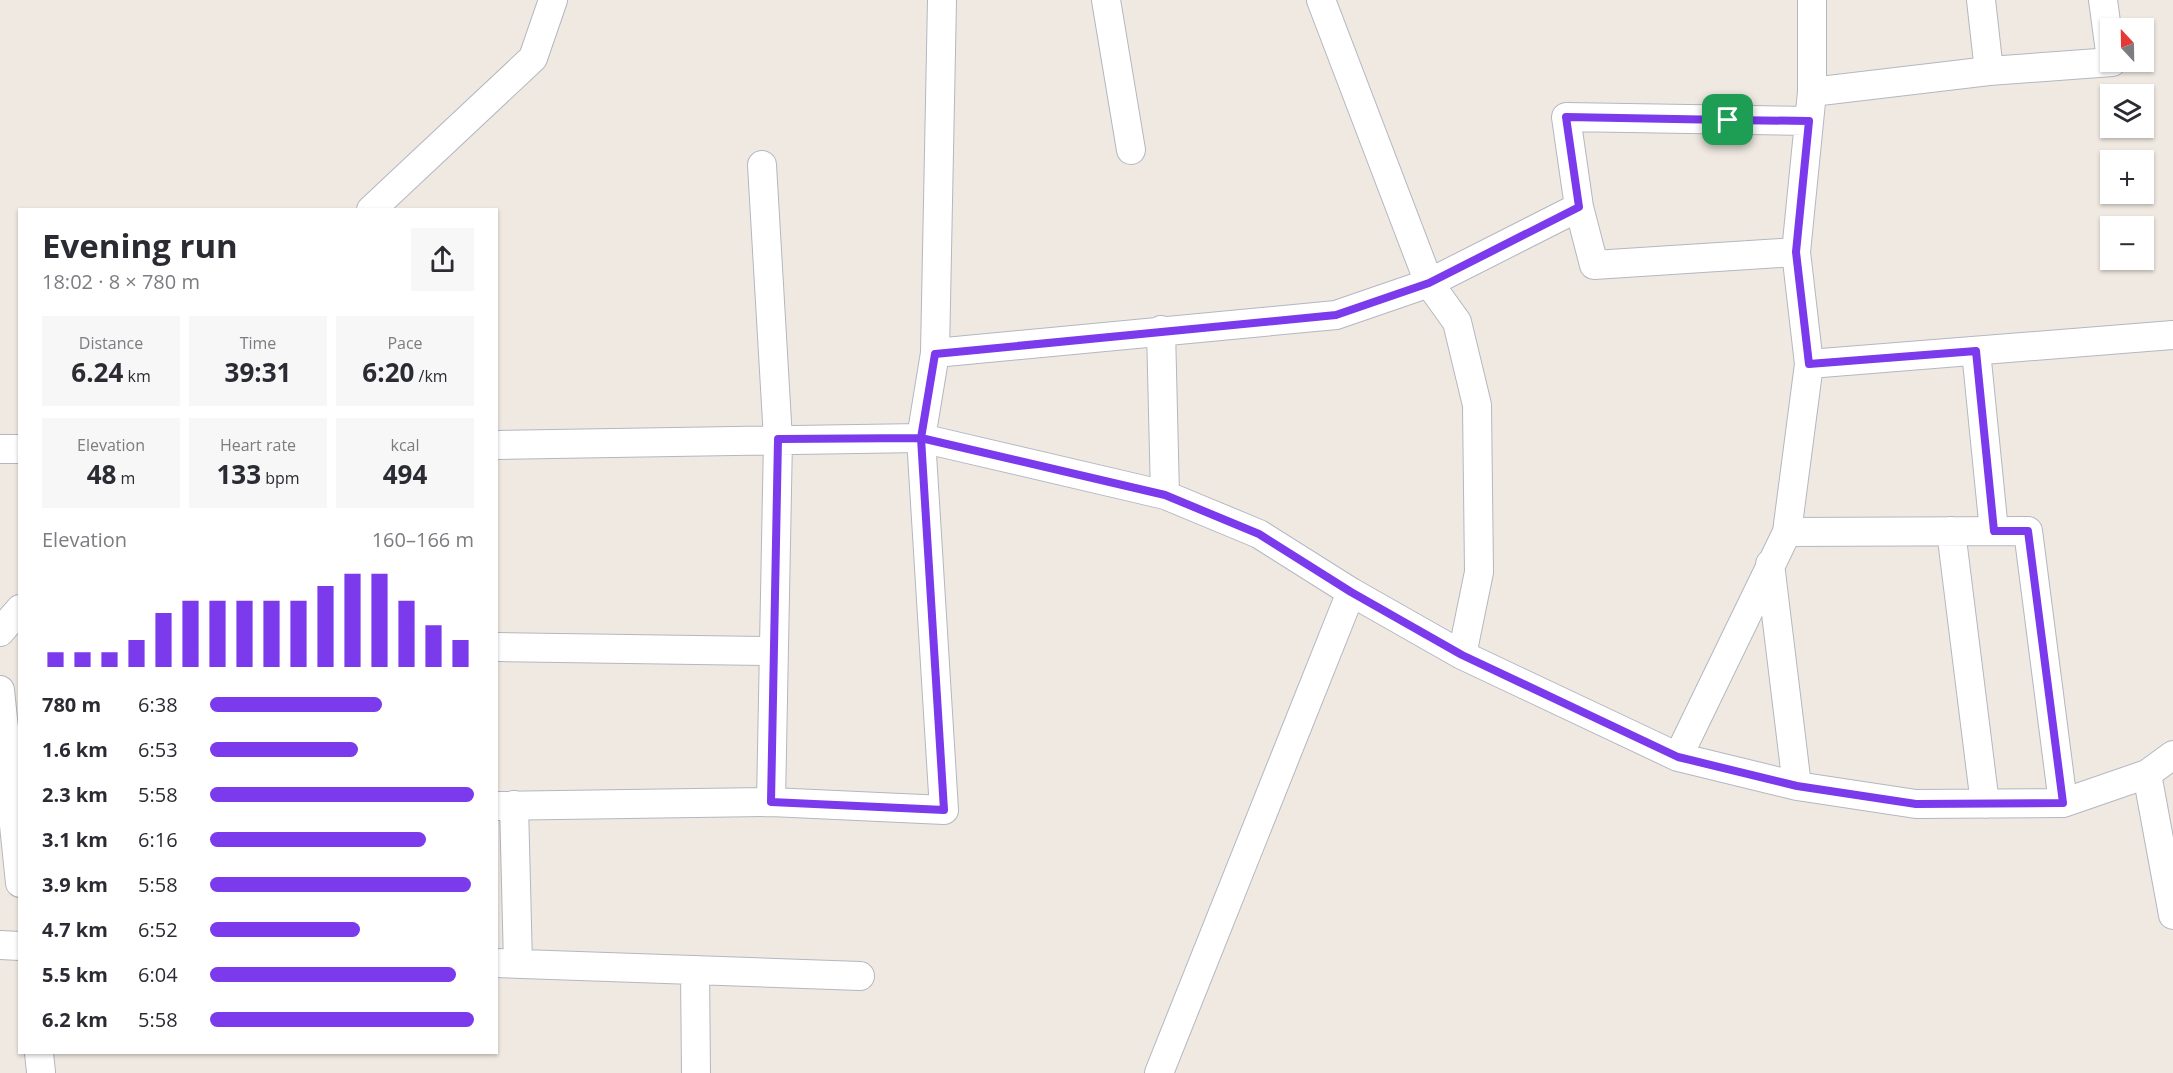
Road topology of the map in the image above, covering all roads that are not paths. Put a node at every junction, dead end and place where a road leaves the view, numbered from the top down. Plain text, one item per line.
1 (553, 0) edge
2 (942, 0) edge
3 (1106, 0) edge
4 (1321, 0) edge
5 (1812, 0) edge
6 (1981, 0) edge
7 (2103, 0) edge
8 (2105, 18) edge
9 (2100, 63) edge
10 (1989, 71) junction
11 (1812, 92) junction
12 (1809, 121) junction
13 (1131, 150) dead end
14 (762, 165) dead end
15 (1579, 207) junction
16 (374, 208) edge
17 (1796, 252) junction
18 (1429, 283) junction
19 (1161, 330) junction
20 (2173, 335) edge
21 (1976, 351) junction
22 (935, 354) junction
23 (1809, 364) junction
24 (921, 438) junction
25 (778, 439) junction
26 (498, 445) edge
27 (0, 449) edge
28 (18, 449) edge
29 (1165, 495) junction
30 (1951, 531) junction
31 (1994, 531) junction
32 (1787, 532) junction
33 (1770, 564) junction
34 (1351, 592) junction
35 (18, 611) edge
36 (0, 632) edge
37 (0, 638) edge
38 (18, 639) edge
39 (498, 647) edge
40 (772, 651) junction
41 (1462, 655) junction
42 (0, 690) edge
43 (2173, 755) edge
44 (1678, 757) junction
45 (2147, 774) junction
46 (1797, 786) junction
47 (771, 802) junction
48 (2063, 803) junction
49 (1985, 804) junction
50 (506, 805) edge
51 (18, 864) edge
52 (2173, 915) edge
53 (0, 945) edge
54 (18, 946) edge
55 (507, 964) edge
56 (694, 970) junction
57 (860, 976) dead end
58 (696, 1073) edge
59 (1159, 1073) edge

1 - 16 street
2 - 22 street
3 - 13 street
4 - 18 street
5 - 11 street
6 - 10 street
7 - 8 street
9 - 10 street
10 - 11 street
11 - 12 street
12 - 15 street
12 - 17 street
14 - 25 street
15 - 17 street
15 - 18 street
17 - 23 street
18 - 19 street
18 - 41 street
19 - 22 street
19 - 29 street
20 - 21 street
21 - 23 street
21 - 31 street
22 - 24 street
23 - 32 street
24 - 25 street
24 - 29 street
24 - 47 street
25 - 26 street
25 - 40 street
27 - 28 street
29 - 34 street
30 - 31 street
30 - 32 street
30 - 49 street
31 - 48 street
32 - 33 street
33 - 44 street
33 - 46 street
34 - 41 street
34 - 59 street
35 - 36 street
37 - 38 street
39 - 40 street
40 - 47 street
41 - 44 street
42 - 51 street
43 - 45 street
44 - 46 street
45 - 48 street
45 - 52 street
46 - 49 street
47 - 50 street
48 - 49 street
50 - 55 street
53 - 54 street
55 - 56 street
56 - 57 street
56 - 58 street

